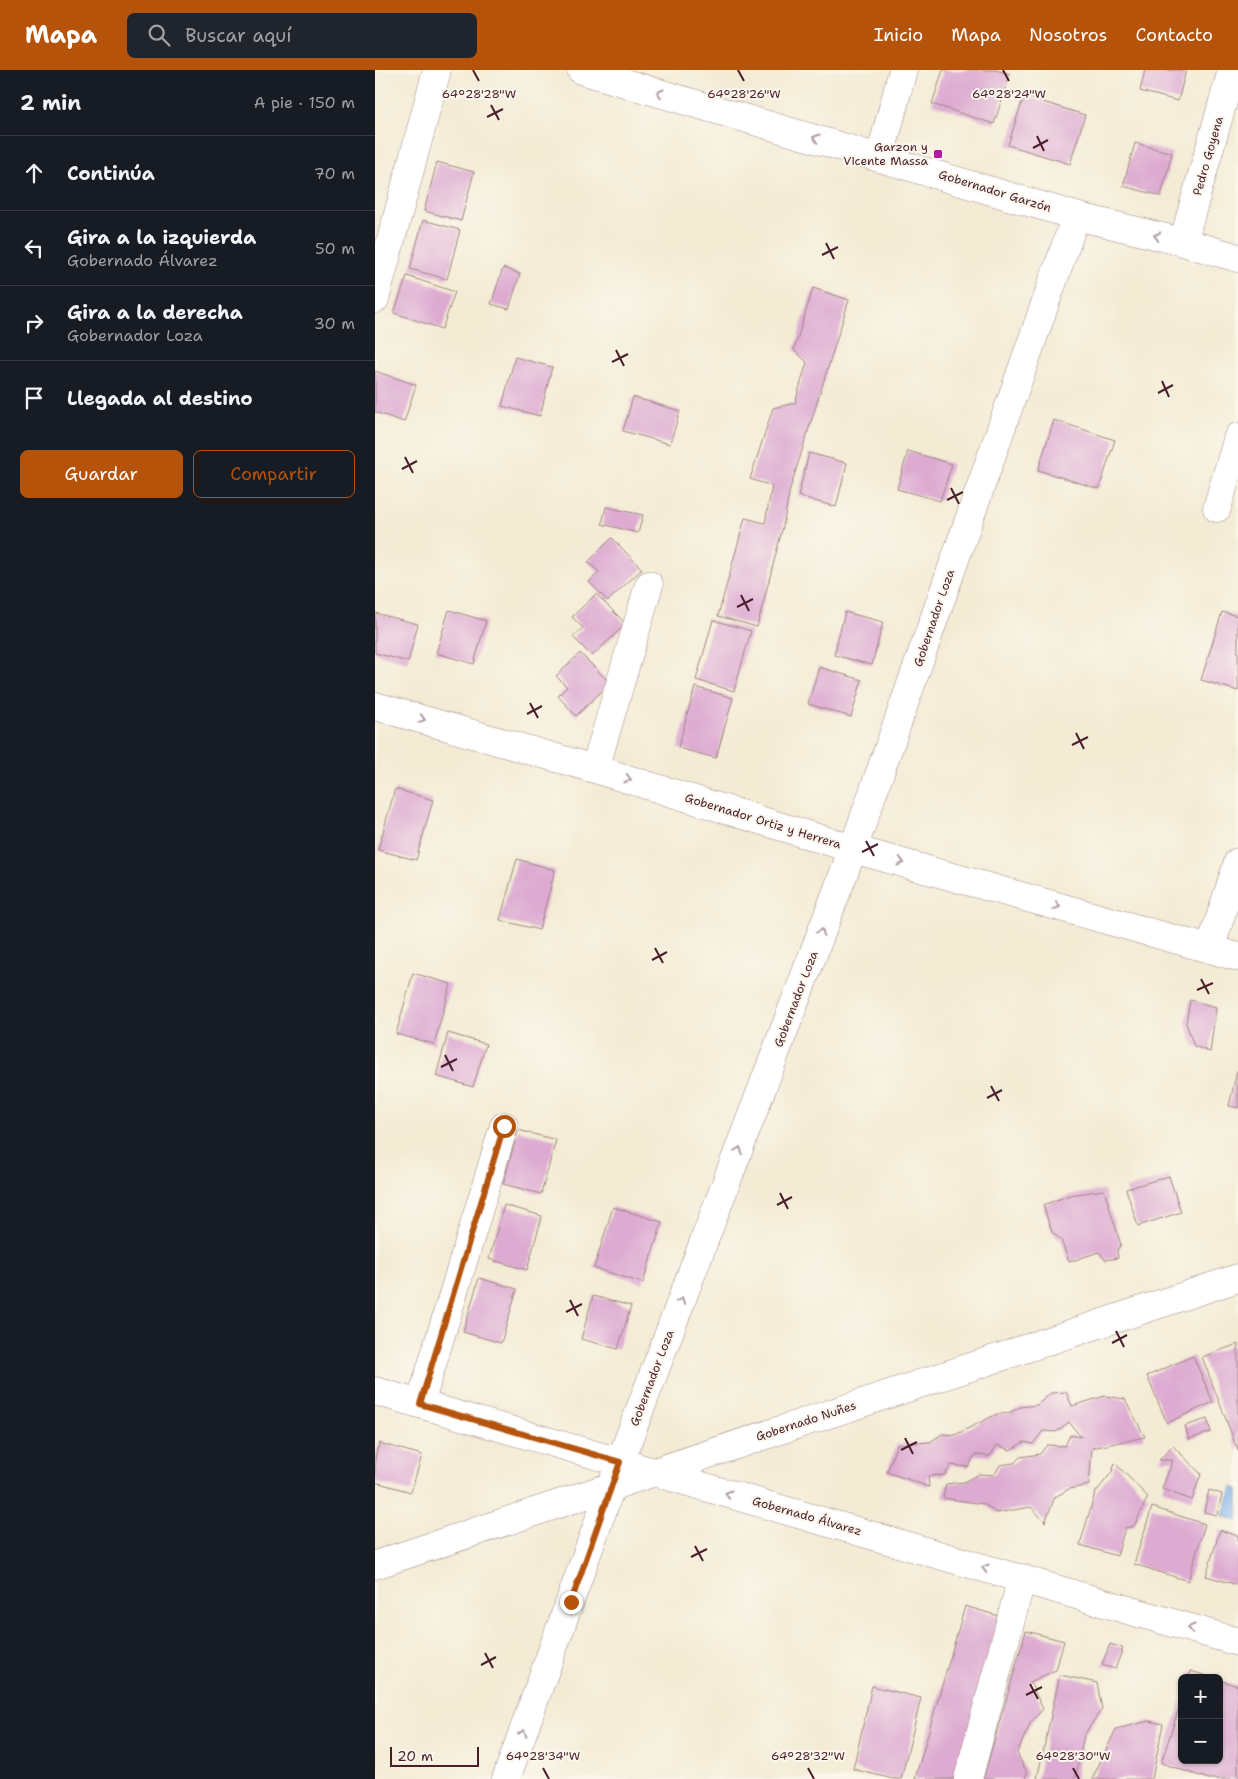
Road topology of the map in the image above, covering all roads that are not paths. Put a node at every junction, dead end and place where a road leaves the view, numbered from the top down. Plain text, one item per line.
1 (437, 70) edge
2 (581, 70) edge
3 (903, 70) edge
4 (1232, 70) edge
5 (879, 157) junction
6 (1076, 216) junction
7 (1183, 242) junction
8 (1238, 258) edge
9 (375, 298) edge
10 (1238, 437) edge
11 (1217, 508) dead end
12 (649, 585) dead end
13 (375, 706) edge
14 (595, 769) junction
15 (853, 849) junction
16 (1238, 862) edge
17 (1210, 949) junction
18 (1238, 957) edge
19 (504, 1126) dead end
20 (1238, 1278) edge
21 (375, 1391) edge
22 (420, 1404) junction
23 (653, 1472) junction
24 (616, 1474) junction
25 (375, 1565) edge
26 (1022, 1578) junction
27 (1238, 1642) edge
28 (506, 1779) edge
29 (968, 1779) edge

1 - 9 street
5 -> 2 street, Gobernador Garzón
3 - 5 street
4 - 7 street, Pedro Goyena
5 - 6 street, Gobernador Garzón
7 -> 6 street, Gobernador Garzón
6 - 15 street, Gobernador Loza
7 - 8 street, Gobernador Garzón
10 - 11 street
12 - 14 street
13 -> 14 street, Gobernador Ortiz y Herrera
14 -> 15 street, Gobernador Ortiz y Herrera
15 -> 17 street, Gobernador Ortiz y Herrera
24 -> 15 street, Gobernador Loza
16 - 17 street
17 - 18 street, Gobernador Ortiz y Herrera
19 - 22 street
20 - 23 street, Gobernado Nuñes
21 - 22 street, Gobernado Álvarez
22 - 24 street, Gobernado Álvarez
23 - 24 street, Gobernado Álvarez
26 -> 23 street, Gobernado Álvarez
24 - 25 street
28 -> 24 street, Gobernador Loza
27 -> 26 street, Gobernado Álvarez
26 - 29 street

